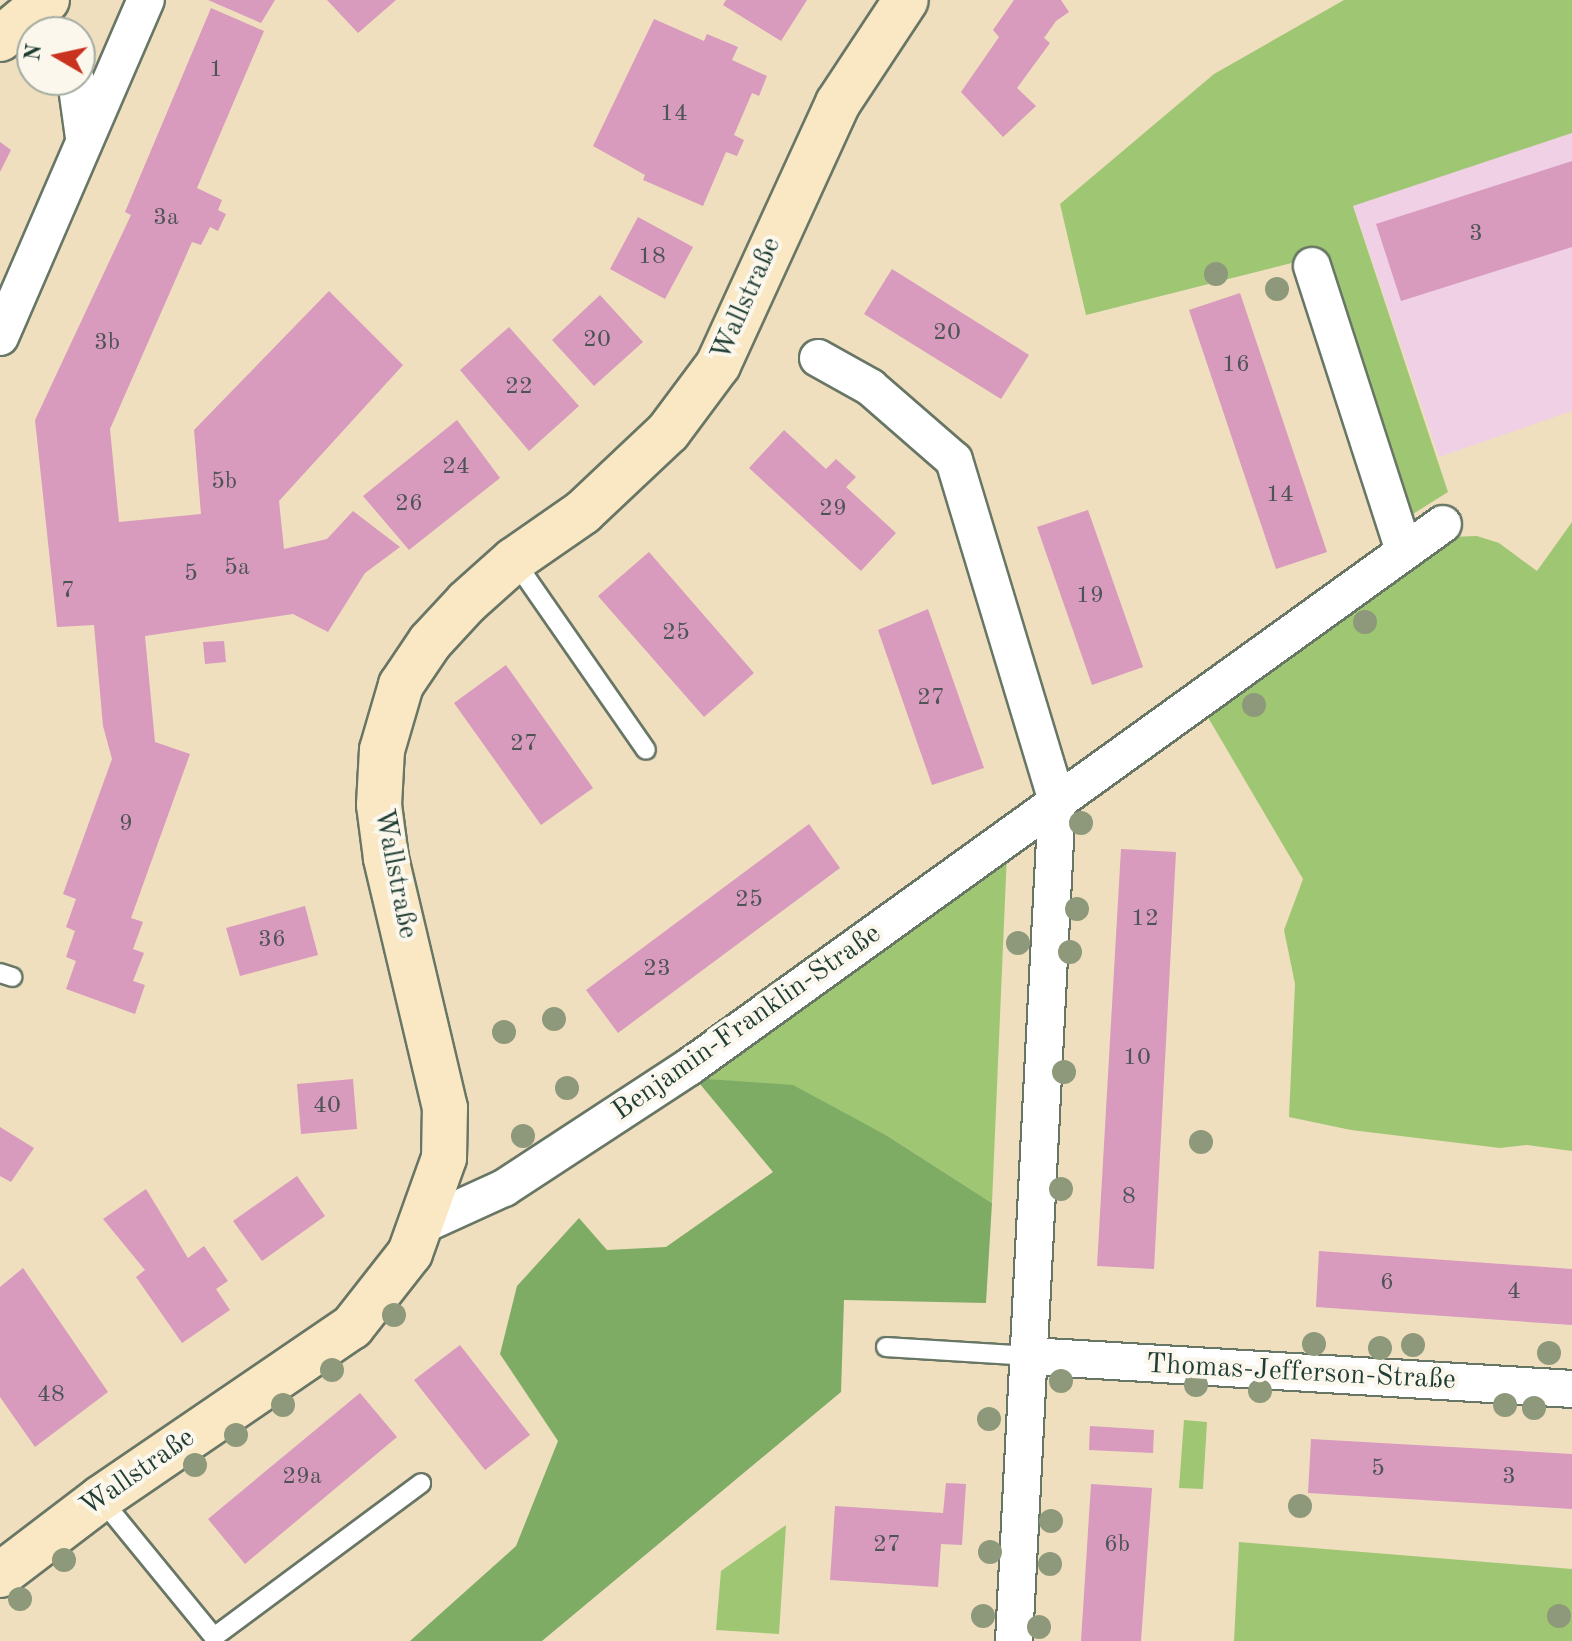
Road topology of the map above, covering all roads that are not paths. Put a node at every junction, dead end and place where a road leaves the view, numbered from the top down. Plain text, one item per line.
1 (146, 0) edge
2 (906, 0) edge
3 (78, 96) edge
4 (84, 143) junction
5 (1312, 266) dead end
6 (0, 337) edge
7 (818, 358) dead end
8 (1443, 524) dead end
9 (1403, 548) junction
10 (514, 560) junction
11 (646, 750) dead end
12 (1057, 801) junction
13 (425, 1224) junction
14 (886, 1347) dead end
15 (1030, 1356) junction
16 (1572, 1389) edge
17 (421, 1483) dead end
18 (101, 1498) junction
19 (0, 1575) edge
20 (1014, 1641) edge

1 - 4 street
2 - 10 street, Wallstraße
3 - 4 street
4 - 6 street
5 - 9 street
7 - 12 street
8 - 9 street, Benjamin-Franklin-Straße
9 - 12 street, Benjamin-Franklin-Straße
10 - 11 lane
10 - 13 street, Wallstraße
12 - 13 street, Benjamin-Franklin-Straße
12 - 15 street
13 - 18 street, Wallstraße
14 - 15 lane
15 - 16 street, Thomas-Jefferson-Straße
15 - 20 street
17 - 18 lane
18 - 19 street, Wallstraße

